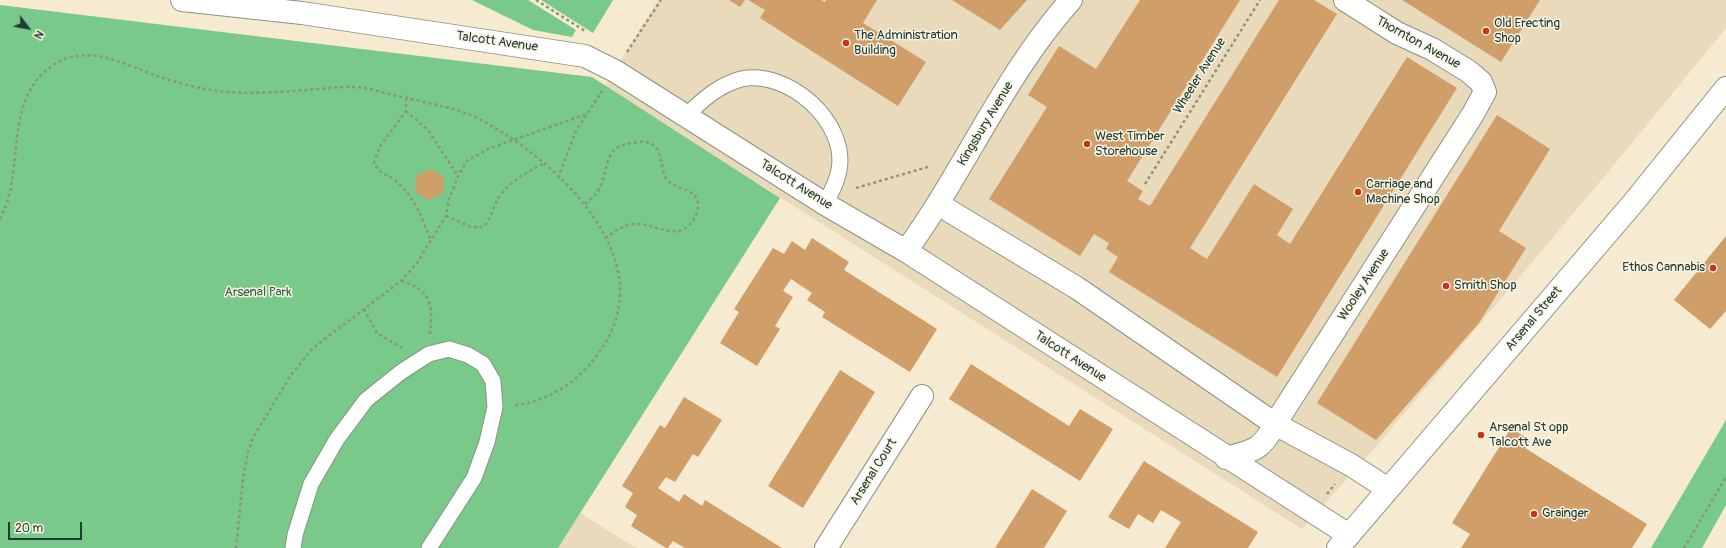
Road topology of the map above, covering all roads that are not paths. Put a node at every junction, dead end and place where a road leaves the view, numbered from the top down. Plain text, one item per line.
1 (182, 0) edge
2 (1071, 0) edge
3 (1345, 0) edge
4 (1726, 88) edge
5 (1485, 92) joint
6 (686, 116) junction
7 (825, 204) junction
8 (938, 204) junction
9 (906, 251) junction
10 (922, 396) dead end
11 (1275, 424) junction
12 (1226, 458) junction
13 (1388, 489) junction
14 (1343, 541) edge
15 (293, 548) edge
16 (429, 548) edge
17 (826, 548) edge

1 - 6 street, Talcott Avenue
2 - 8 street, Kingsbury Avenue
3 - 5 street, Thornton Avenue
4 - 13 street, Arsenal Street
5 - 11 street, Wooley Avenue
6 - 7 street, Talcott Avenue
6 - 7 lane
7 - 9 street, Talcott Avenue
8 - 9 street, Kingsbury Avenue
8 - 11 street
9 - 12 street, Talcott Avenue
10 - 17 street, Arsenal Court
11 - 12 street, Wooley Avenue
11 - 13 street
12 - 14 street, Talcott Avenue
13 - 14 street, Arsenal Street
15 - 16 lane

